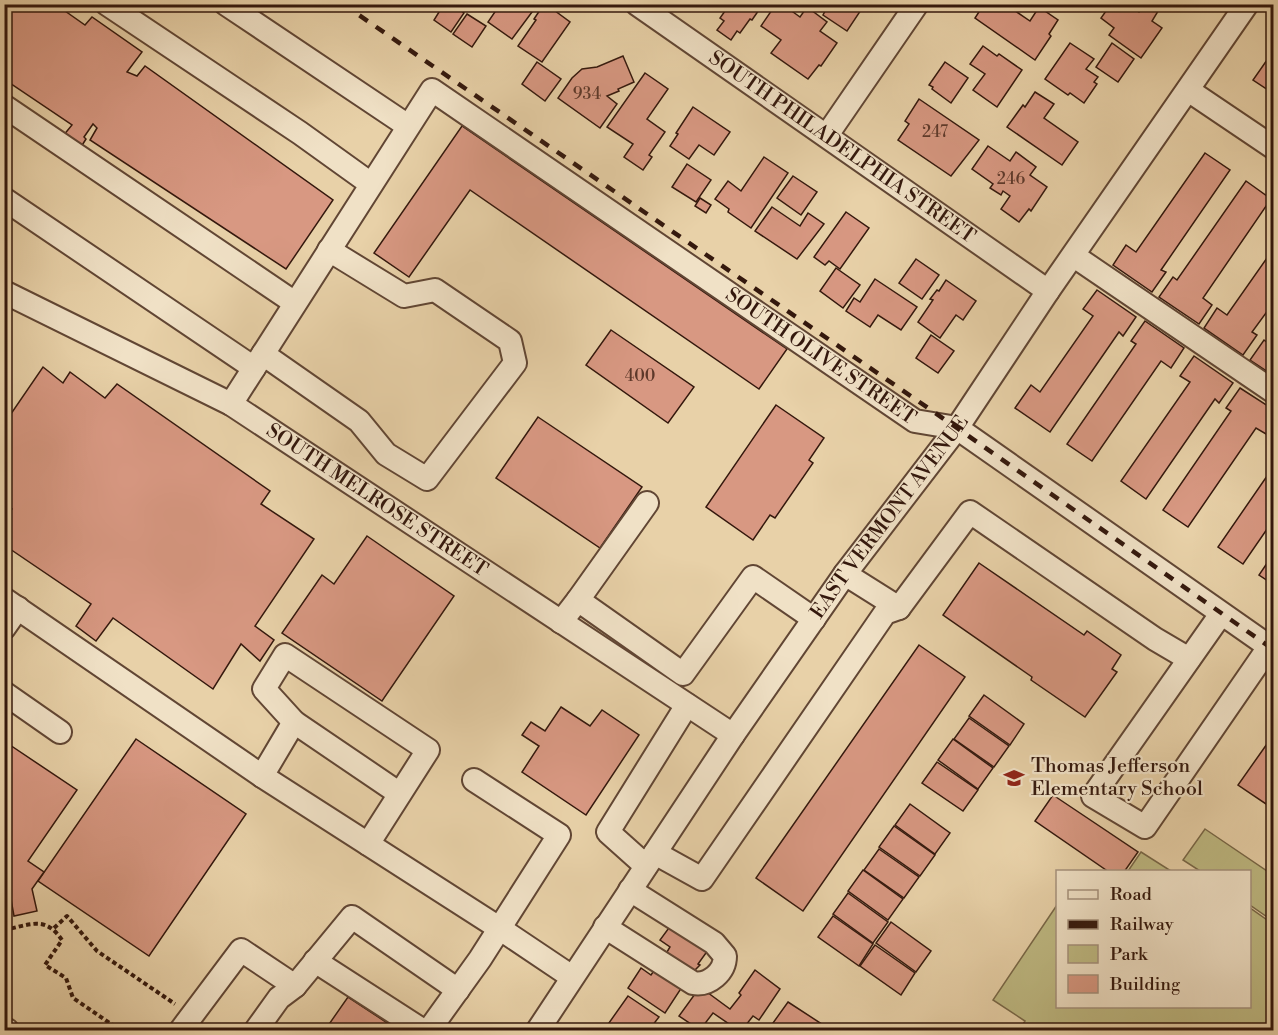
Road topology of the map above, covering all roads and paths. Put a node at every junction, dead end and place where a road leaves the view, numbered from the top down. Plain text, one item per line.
1 (226, 4) edge
2 (637, 4) edge
3 (918, 4) edge
4 (1247, 4) edge
5 (108, 5) edge
6 (1188, 90) junction
7 (4, 106) edge
8 (408, 126) junction
9 (827, 135) junction
10 (1274, 148) edge
11 (371, 184) junction
12 (4, 199) edge
13 (329, 250) junction
14 (1074, 256) junction
15 (1048, 291) junction
16 (4, 292) edge
17 (295, 303) junction
18 (259, 361) junction
19 (1274, 392) edge
20 (231, 405) junction
21 (957, 428) junction
22 (647, 503) dead end
23 (845, 574) junction
24 (578, 600) junction
25 (11, 603) edge
26 (899, 608) junction
27 (1221, 614) junction
28 (814, 619) junction
29 (561, 622) junction
30 (4, 628) edge
31 (1271, 648) edge
32 (1189, 659) junction
33 (4, 693) edge
34 (687, 705) junction
35 (294, 722) junction
36 (60, 732) dead end
37 (733, 735) junction
38 (262, 776) junction
39 (474, 780) dead end
40 (400, 794) junction
41 (368, 844) junction
42 (650, 859) junction
43 (630, 890) junction
44 (605, 927) junction
45 (54, 928) junction
46 (499, 928) junction
47 (4, 930) edge
48 (315, 961) junction
49 (572, 977) junction
50 (295, 986) junction
51 (458, 990) junction
52 (167, 999) dead end
53 (120, 1030) edge
54 (182, 1030) edge
55 (256, 1030) edge
56 (422, 1030) edge
57 (429, 1030) edge
58 (538, 1030) edge

1 - 8 street
2 - 9 street, SOUTH PHILADELPHIA STREET
3 - 9 street
4 - 6 street, EAST VERMONT AVENUE
5 - 11 street
6 - 10 street
6 - 14 street, EAST VERMONT AVENUE
7 - 17 street
8 - 11 street
8 - 21 street, SOUTH OLIVE STREET
9 - 15 street, SOUTH PHILADELPHIA STREET
11 - 13 street
12 - 18 street
13 - 17 street
13 - 18 street
14 - 15 street, EAST VERMONT AVENUE
14 - 19 street
15 - 21 street, EAST VERMONT AVENUE
16 - 20 street, SOUTH MELROSE STREET
17 - 18 street
18 - 20 street
20 - 29 street, SOUTH MELROSE STREET
21 - 23 street, EAST VERMONT AVENUE
21 - 27 street, SOUTH OLIVE STREET
22 - 24 street
23 - 26 street
23 - 28 street, EAST VERMONT AVENUE
24 - 28 street
24 - 29 street
25 - 30 street
25 - 38 street
26 - 32 street
26 - 42 street
27 - 31 street, SOUTH OLIVE STREET
27 - 32 street
28 - 37 street, EAST VERMONT AVENUE
29 - 34 street, SOUTH MELROSE STREET
31 - 32 street
33 - 36 street
34 - 37 street, SOUTH MELROSE STREET
34 - 42 street
35 - 38 street
35 - 40 street
35 - 40 street
37 - 42 street, EAST VERMONT AVENUE
38 - 41 street
39 - 46 street
40 - 41 street
41 - 46 street
42 - 43 street, EAST VERMONT AVENUE
43 - 44 street, EAST VERMONT AVENUE
43 - 44 street
44 - 49 street, EAST VERMONT AVENUE
45 - 47 path
45 - 52 path
45 - 53 path
46 - 49 street
46 - 51 street
48 - 50 street
48 - 51 street
48 - 56 street
49 - 58 street, EAST VERMONT AVENUE
50 - 54 street
50 - 55 street
51 - 57 street

